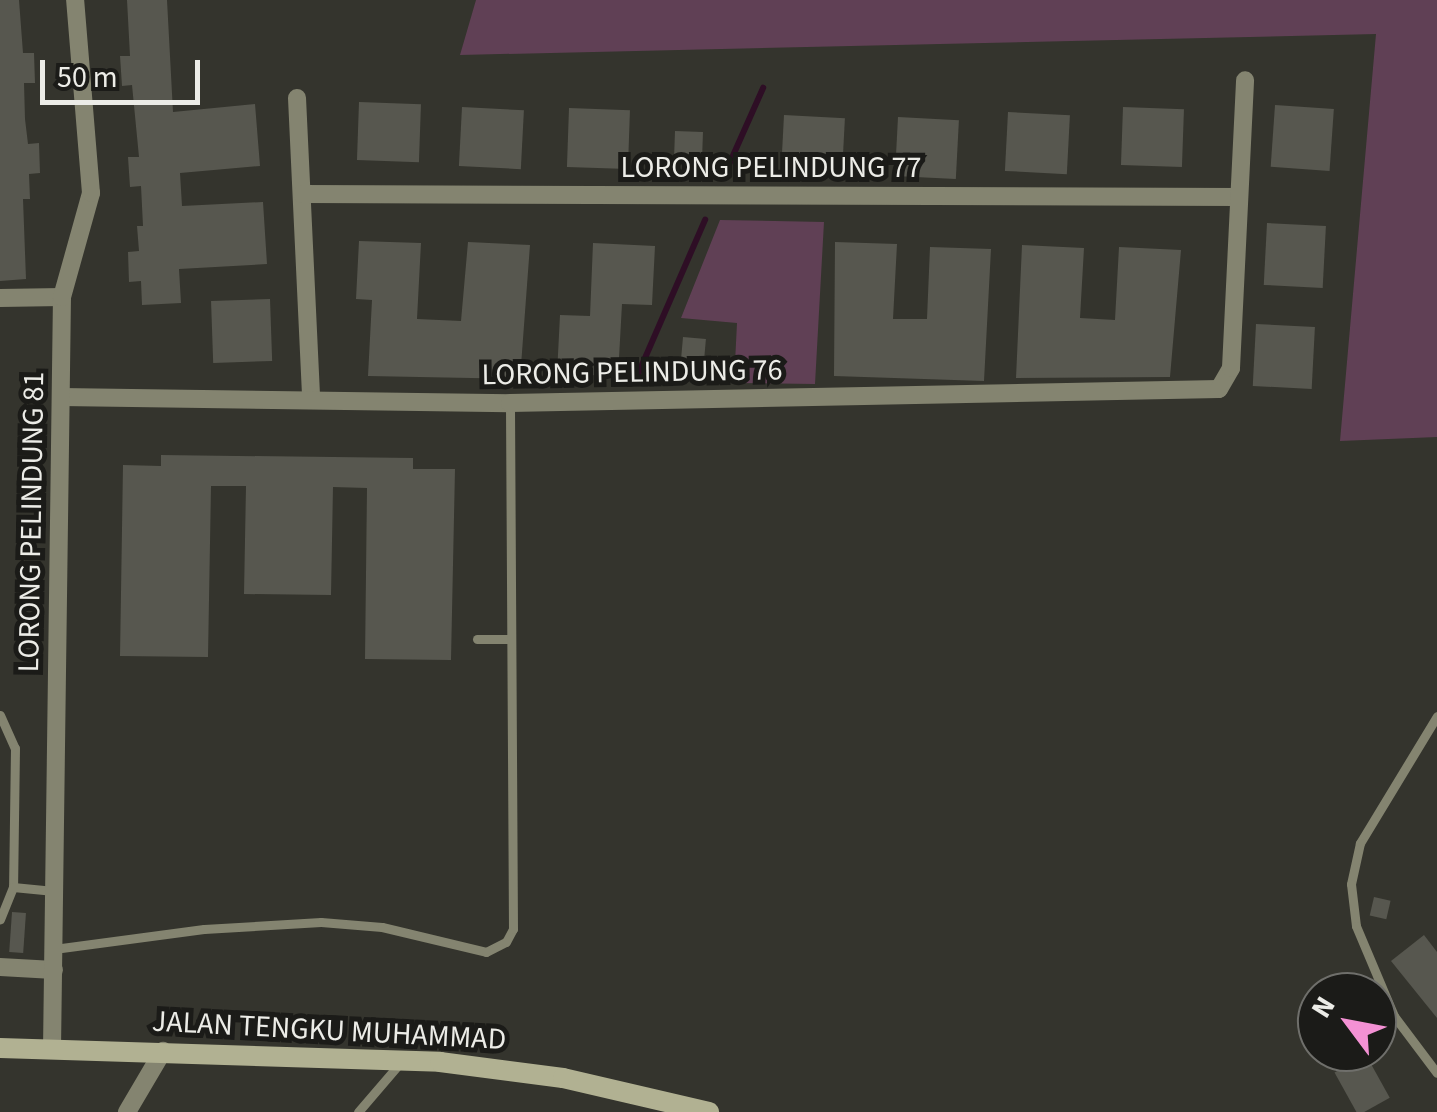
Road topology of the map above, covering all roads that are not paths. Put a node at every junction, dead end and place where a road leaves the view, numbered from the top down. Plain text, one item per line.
1 (75, 0) edge
2 (1245, 80) dead end
3 (297, 98) dead end
4 (302, 194) junction
5 (1239, 197) junction
6 (62, 297) junction
7 (0, 298) edge
8 (61, 396) junction
9 (311, 400) junction
10 (510, 403) junction
11 (477, 640) dead end
12 (511, 640) junction
13 (0, 715) edge
14 (1437, 716) edge
15 (12, 888) junction
16 (54, 891) junction
17 (0, 920) edge
18 (54, 949) junction
19 (0, 968) edge
20 (54, 970) junction
21 (0, 1048) edge
22 (52, 1050) junction
23 (163, 1051) junction
24 (402, 1061) junction
25 (1437, 1074) edge
26 (647, 1105) edge
27 (127, 1112) edge
28 (358, 1112) edge
29 (710, 1112) edge

1 - 6 street, LORONG PELINDUNG 81
2 - 5 street
3 - 4 street
4 - 5 street, LORONG PELINDUNG 77
4 - 9 street
5 - 10 street, LORONG PELINDUNG 76
6 - 7 street
6 - 8 street, LORONG PELINDUNG 81
8 - 9 street, LORONG PELINDUNG 76
8 - 16 street, LORONG PELINDUNG 81
9 - 10 street, LORONG PELINDUNG 76
10 - 12 lane
11 - 12 lane
12 - 18 lane
13 - 15 lane
14 - 25 lane
15 - 16 lane
15 - 17 lane
16 - 18 street, LORONG PELINDUNG 81
18 - 20 street, LORONG PELINDUNG 81
19 - 20 street
20 - 22 street, LORONG PELINDUNG 81
21 - 22 main road, JALAN TENGKU MUHAMMAD
22 - 23 main road, JALAN TENGKU MUHAMMAD
23 - 24 main road, JALAN TENGKU MUHAMMAD
23 - 27 street
24 - 26 main road, JALAN TENGKU MUHAMMAD
24 - 28 lane
26 - 29 main road, JALAN TENGKU MUHAMMAD

